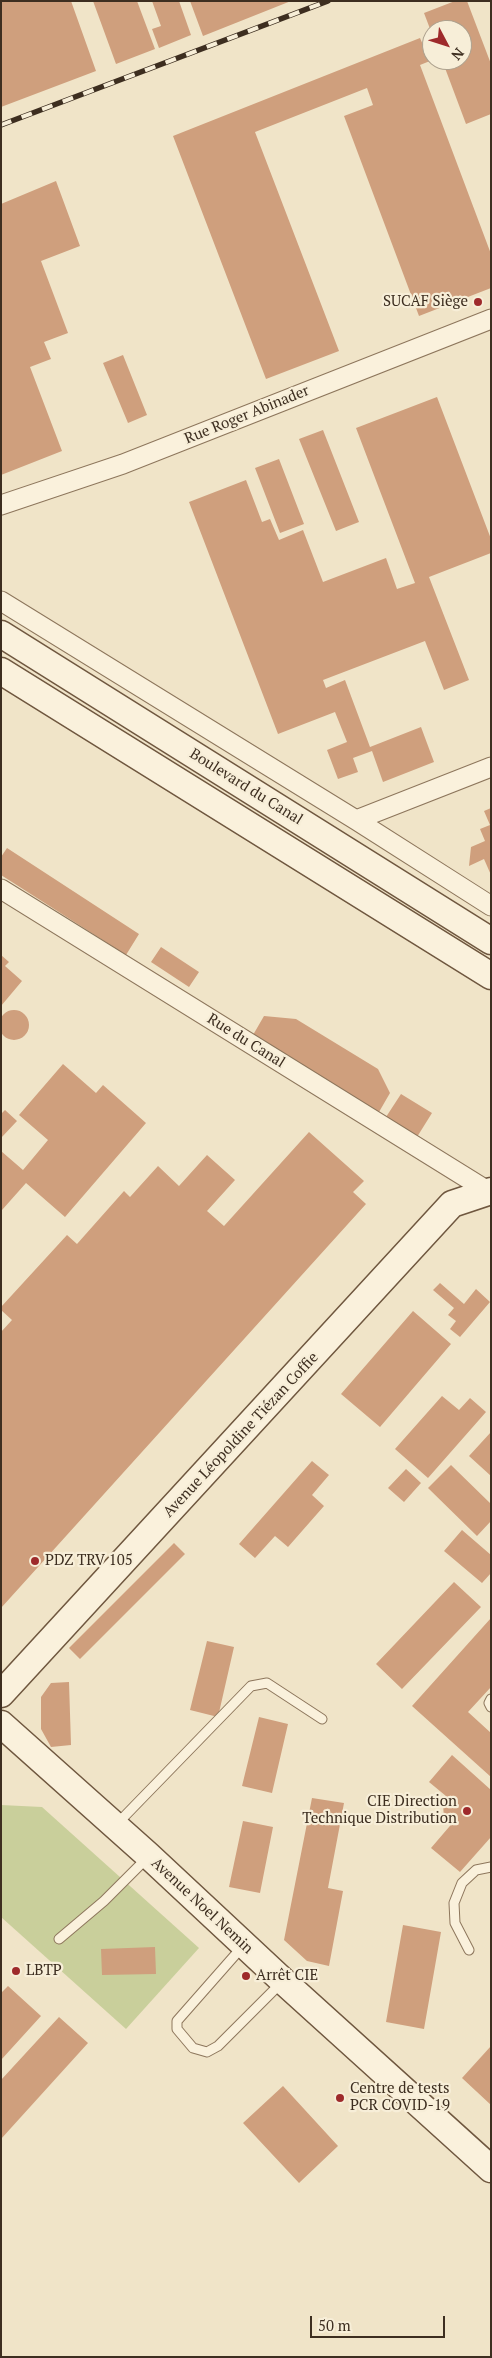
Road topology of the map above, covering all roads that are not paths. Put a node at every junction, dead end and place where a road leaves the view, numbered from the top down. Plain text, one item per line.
1 (491, 319) edge
2 (1, 505) edge
3 (1, 601) edge
4 (1, 634) edge
5 (1, 671) edge
6 (491, 767) edge
7 (356, 820) junction
8 (1, 889) edge
9 (491, 906) edge
10 (491, 941) edge
11 (491, 976) edge
12 (490, 1192) edge
13 (1, 1694) edge
14 (491, 1699) edge
15 (491, 1707) edge
16 (322, 1719) dead end
17 (1, 1724) edge
18 (114, 1827) junction
19 (149, 1856) junction
20 (491, 1867) edge
21 (59, 1939) dead end
22 (244, 1945) junction
23 (469, 1950) dead end
24 (283, 1981) junction
25 (491, 2169) edge

1 - 2 street, Rue Roger Abinader
3 - 7 street, Boulevard du Canal
4 - 10 street, Boulevard du Canal
5 - 11 street, Boulevard du Canal
6 - 7 street
7 - 9 street, Boulevard du Canal
8 - 12 street, Rue du Canal
12 - 13 street, Avenue Léopoldine Tiézan Coffie
14 - 15 lane
16 - 18 lane
17 - 18 street, Avenue Noel Nemin
18 - 19 street, Avenue Noel Nemin
19 - 21 lane
19 - 22 street, Avenue Noel Nemin
20 - 23 lane
22 - 24 street, Avenue Noel Nemin
22 - 24 lane
24 - 25 street, Avenue Noel Nemin

